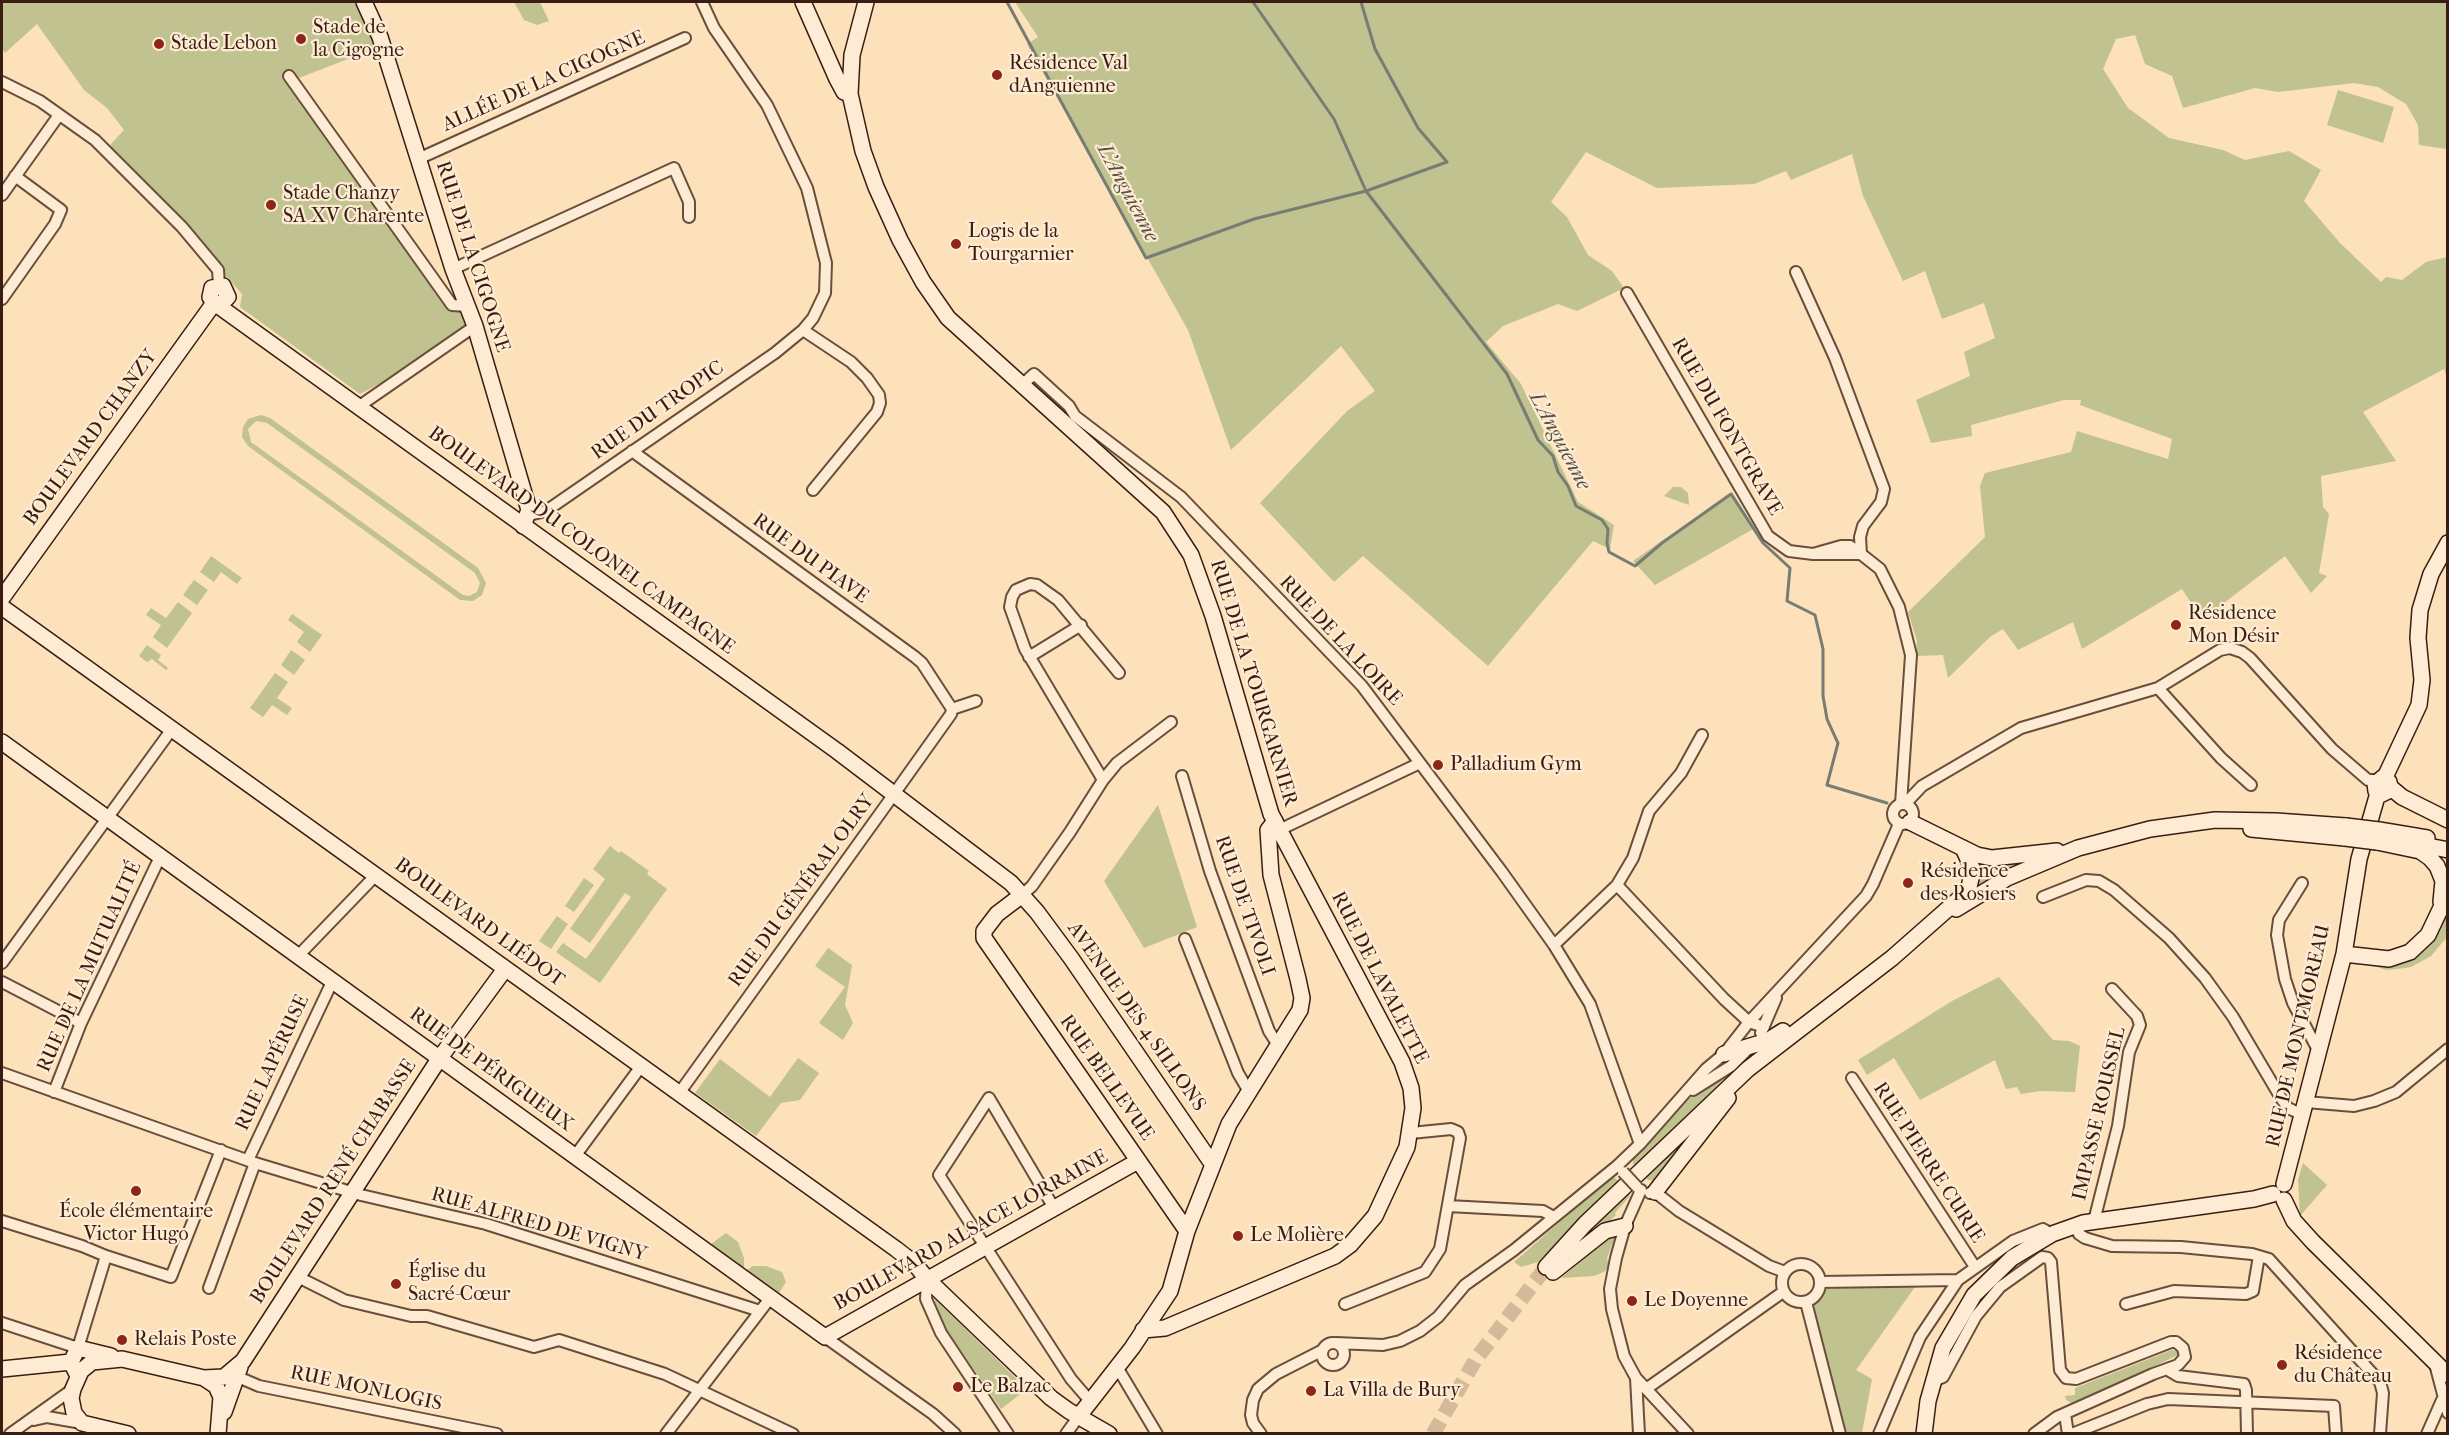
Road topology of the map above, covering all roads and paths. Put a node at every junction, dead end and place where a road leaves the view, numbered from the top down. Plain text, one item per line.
1 (364, 2) edge
2 (702, 2) edge
3 (803, 2) edge
4 (866, 2) edge
5 (685, 38) dead end
6 (289, 76) dead end
7 (2, 82) edge
8 (850, 94) junction
9 (59, 115) junction
10 (418, 159) junction
11 (15, 176) junction
12 (2, 195) edge
13 (689, 217) dead end
14 (453, 269) junction
15 (1796, 272) dead end
16 (219, 285) joint
17 (1627, 293) dead end
18 (2, 299) edge
19 (219, 302) junction
20 (467, 306) junction
21 (475, 326) junction
22 (803, 330) junction
23 (1032, 387) junction
24 (358, 407) junction
25 (632, 451) junction
26 (813, 490) dead end
27 (526, 520) junction
28 (2448, 543) edge
29 (1861, 554) junction
30 (2, 598) edge
31 (2, 607) edge
32 (1080, 626) junction
33 (1029, 657) junction
34 (1119, 673) dead end
35 (2158, 688) junction
36 (976, 701) dead end
37 (952, 709) junction
38 (1171, 722) dead end
39 (172, 729) junction
40 (1702, 735) dead end
41 (2, 742) edge
42 (1420, 763) junction
43 (1902, 770) junction
44 (1182, 776) dead end
45 (1103, 780) junction
46 (1926, 784) junction
47 (2251, 785) dead end
48 (2382, 785) junction
49 (894, 794) junction
50 (1905, 813) junction
51 (107, 819) junction
52 (2448, 820) edge
53 (1277, 825) junction
54 (2346, 832) junction
55 (2378, 836) junction
56 (2448, 843) edge
57 (1963, 848) junction
58 (2078, 848) junction
59 (2448, 850) edge
60 (160, 857) junction
61 (984, 862) junction
62 (376, 875) junction
63 (2302, 883) dead end
64 (1617, 885) junction
65 (2448, 893) edge
66 (1022, 895) junction
67 (2043, 897) dead end
68 (2439, 911) junction
69 (997, 914) junction
70 (1185, 939) dead end
71 (1554, 945) junction
72 (2344, 954) junction
73 (297, 957) junction
74 (1892, 958) junction
75 (2, 963) edge
76 (505, 969) junction
77 (1867, 977) junction
78 (2, 982) edge
79 (332, 982) junction
80 (2112, 989) dead end
81 (1779, 992) junction
82 (1749, 1022) junction
83 (81, 1023) junction
84 (1764, 1026) junction
85 (1754, 1044) junction
86 (1278, 1045) junction
87 (2318, 1050) junction
88 (2448, 1050) edge
89 (1724, 1054) junction
90 (439, 1059) junction
91 (642, 1065) junction
92 (2, 1073) edge
93 (1852, 1078) dead end
94 (1248, 1090) junction
95 (54, 1092) junction
96 (680, 1092) junction
97 (1681, 1097) junction
98 (2304, 1108) junction
99 (1656, 1125) junction
100 (1636, 1132) junction
101 (1411, 1133) junction
102 (1640, 1144) junction
103 (221, 1150) junction
104 (575, 1156) junction
105 (1138, 1161) junction
106 (252, 1162) junction
107 (1213, 1165) junction
108 (1621, 1166) junction
109 (1644, 1190) junction
110 (352, 1192) junction
111 (2280, 1193) junction
112 (1448, 1206) junction
113 (1054, 1208) junction
114 (1552, 1216) junction
115 (2, 1221) edge
116 (2094, 1221) junction
117 (1625, 1226) junction
118 (2075, 1226) junction
119 (1187, 1231) junction
120 (2052, 1234) junction
121 (984, 1246) junction
122 (106, 1256) junction
123 (2264, 1257) junction
124 (1975, 1267) junction
125 (1785, 1272) junction
126 (298, 1277) junction
127 (927, 1279) junction
128 (1958, 1280) junction
129 (1820, 1282) junction
130 (209, 1288) dead end
131 (1784, 1292) junction
132 (771, 1297) junction
133 (1806, 1302) junction
134 (1344, 1304) dead end
135 (2126, 1304) dead end
136 (760, 1311) junction
137 (2, 1323) edge
138 (1164, 1329) junction
139 (1143, 1330) junction
140 (825, 1337) junction
141 (1336, 1343) junction
142 (1365, 1344) junction
143 (1132, 1347) junction
144 (1321, 1351) junction
145 (75, 1355) junction
146 (1344, 1355) junction
147 (122, 1359) junction
148 (1325, 1363) junction
149 (2435, 1364) junction
150 (1293, 1366) junction
151 (1117, 1367) junction
152 (2, 1369) edge
153 (2168, 1370) junction
154 (2448, 1375) edge
155 (233, 1376) junction
156 (204, 1378) junction
157 (1635, 1378) junction
158 (1933, 1381) junction
159 (75, 1383) junction
160 (700, 1389) junction
161 (1646, 1389) junction
162 (2442, 1400) junction
163 (1090, 1401) junction
164 (2246, 1404) junction
165 (2448, 1413) edge
166 (2065, 1414) junction
167 (1079, 1416) junction
168 (28, 1422) junction
169 (82, 1423) junction
170 (948, 1431) edge
171 (220, 1433) edge
172 (10, 1434) edge
173 (129, 1434) edge
174 (497, 1434) edge
175 (666, 1434) edge
176 (793, 1434) edge
177 (1008, 1434) edge
178 (1066, 1434) edge
179 (1109, 1434) edge
180 (1157, 1434) edge
181 (1261, 1434) edge
182 (1639, 1434) edge
183 (1688, 1434) edge
184 (1840, 1434) edge
185 (1879, 1434) edge
186 (1923, 1434) edge
187 (2034, 1434) edge
188 (2070, 1434) edge
189 (2247, 1434) edge
190 (2336, 1434) edge
191 (2380, 1434) edge
192 (2427, 1434) edge

1 - 10 main road, RUE DE LA CIGOGNE
2 - 22 street, RUE DU TROPIC
3 - 8 main road
4 - 8 main road
5 - 10 street, ALLÉE DE LA CIGOGNE
6 - 20 street
7 - 9 street
8 - 23 main road, RUE DE LA TOURGARNIER
9 - 11 street
9 - 16 street
10 - 14 main road, RUE DE LA CIGOGNE
11 - 12 street
11 - 18 street
13 - 14 street
14 - 20 main road, RUE DE LA CIGOGNE
15 - 29 street
16 - 19 main road
17 - 29 street, RUE DU FONTGRAVE
19 - 24 main road, BOULEVARD DU COLONEL CAMPAGNE
19 - 30 main road, BOULEVARD CHANZY
20 - 21 main road, RUE DE LA CIGOGNE
21 - 24 street
21 - 27 main road, RUE DE LA CIGOGNE
22 - 25 street, RUE DU TROPIC
22 - 26 street
23 - 23 street, RUE DE LA LOIRE
23 - 42 street, RUE DE LA LOIRE
23 - 53 main road, RUE DE LA TOURGARNIER
24 - 27 main road, BOULEVARD DU COLONEL CAMPAGNE
25 - 27 street, RUE DU TROPIC
25 - 37 street, RUE DU PIAVE
27 - 49 main road, BOULEVARD DU COLONEL CAMPAGNE
28 - 48 main road, RUE DE MONTMOREAU
29 - 43 street
31 - 39 main road, BOULEVARD LIÉDOT
32 - 33 street
32 - 33 street
32 - 34 street
33 - 45 street
35 - 46 street
35 - 47 street
35 - 48 street
36 - 37 street
37 - 49 street, RUE DU GÉNÉRAL OLRY
38 - 45 street
39 - 51 street
39 - 62 main road, BOULEVARD LIÉDOT
40 - 64 street
41 - 51 main road, RUE DE PÉRIGUEUX
42 - 53 street
42 - 71 street, RUE DE LA LOIRE
43 - 46 street
43 - 50 street
44 - 86 street, RUE DE TIVOLI
45 - 66 street
46 - 50 street
48 - 52 main road
48 - 72 main road, RUE DE MONTMOREAU
49 - 61 main road, BOULEVARD DU COLONEL CAMPAGNE
49 - 96 street, RUE DU GÉNÉRAL OLRY
50 - 57 main road
50 - 81 street
51 - 60 main road, RUE DE PÉRIGUEUX
51 - 75 street
53 - 86 main road, RUE DE LA TOURGARNIER
53 - 101 main road, RUE DE LAVALETTE
54 - 55 main road
54 - 58 main road
54 - 74 main road
55 - 56 main road
55 - 59 main road
55 - 68 main road
57 - 58 main road
57 - 74 main road
58 - 74 main road
60 - 73 main road, RUE DE PÉRIGUEUX
60 - 83 street, RUE DE LA MUTUALITÉ
61 - 66 main road, AVENUE DES 4 SILLONS
61 - 69 main road
62 - 73 street
62 - 76 main road, BOULEVARD LIÉDOT
63 - 87 street
64 - 71 street
64 - 82 street
65 - 68 main road
66 - 69 main road
66 - 107 main road, AVENUE DES 4 SILLONS
67 - 98 street
68 - 72 main road
69 - 105 main road, RUE BELLEVUE
70 - 94 street
71 - 100 street, RUE DE LA LOIRE
72 - 87 main road, RUE DE MONTMOREAU
73 - 79 main road, RUE DE PÉRIGUEUX
74 - 77 main road
76 - 90 main road, BOULEVARD RENÉ CHABASSE
76 - 91 main road, BOULEVARD LIÉDOT
77 - 85 main road
77 - 109 main road
77 - 117 main road
78 - 83 street
79 - 90 main road, RUE DE PÉRIGUEUX
79 - 106 street, RUE LAPÉRUSE
80 - 116 street, IMPASSE ROUSSEL
81 - 82 street
81 - 84 street
82 - 84 street
82 - 89 street
83 - 95 street, RUE DE LA MUTUALITÉ
84 - 85 street
85 - 89 main road
85 - 97 street
86 - 94 main road, RUE DE LA TOURGARNIER
87 - 98 main road, RUE DE MONTMOREAU
88 - 98 street
89 - 97 street
90 - 104 main road, RUE DE PÉRIGUEUX
90 - 110 main road, BOULEVARD RENÉ CHABASSE
91 - 96 main road, BOULEVARD LIÉDOT
91 - 104 street
92 - 95 street, RUE ALFRED DE VIGNY
93 - 124 street, RUE PIERRE CURIE
94 - 107 main road, RUE DE LA TOURGARNIER
95 - 103 street, RUE ALFRED DE VIGNY
96 - 127 main road, BOULEVARD LIÉDOT
97 - 99 street
98 - 111 main road, RUE DE MONTMOREAU
99 - 100 street
99 - 102 street
100 - 102 street, RUE DE LA LOIRE
100 - 108 street
101 - 112 street
101 - 138 main road, RUE DE LAVALETTE
102 - 108 street
103 - 106 street, RUE ALFRED DE VIGNY
103 - 122 street
104 - 132 main road, RUE DE PÉRIGUEUX
105 - 113 main road, BOULEVARD ALSACE LORRAINE
105 - 119 main road, RUE BELLEVUE
106 - 110 street, RUE ALFRED DE VIGNY
106 - 130 street, RUE LAPÉRUSE
107 - 119 main road, RUE DE LA TOURGARNIER
108 - 109 street, bridge
108 - 114 street
109 - 117 street
109 - 125 street
110 - 126 main road, BOULEVARD RENÉ CHABASSE
110 - 136 street, RUE ALFRED DE VIGNY
111 - 116 main road
111 - 149 main road
112 - 114 street
112 - 134 street
113 - 121 main road, BOULEVARD ALSACE LORRAINE
113 - 121 street
114 - 142 street
115 - 122 street
116 - 118 main road
117 - 157 street
118 - 120 main road
118 - 123 street
119 - 139 main road, RUE DE LA TOURGARNIER
120 - 124 street
120 - 158 main road
121 - 127 main road, BOULEVARD ALSACE LORRAINE
121 - 163 street
122 - 145 street
123 - 135 street
123 - 191 street
124 - 128 street
125 - 129 street
125 - 131 street
126 - 155 main road, BOULEVARD RENÉ CHABASSE
126 - 160 street
127 - 140 main road, BOULEVARD ALSACE LORRAINE
127 - 167 main road, BOULEVARD LIÉDOT
127 - 177 street
128 - 129 street
128 - 185 street
129 - 133 street
131 - 133 street
131 - 161 street
132 - 136 street
132 - 140 main road, RUE DE PÉRIGUEUX
133 - 184 street
136 - 160 street
137 - 145 street
138 - 139 main road, RUE DE LAVALETTE
138 - 143 main road
139 - 143 main road, RUE DE LA TOURGARNIER
140 - 170 street, RUE DE PÉRIGUEUX
141 - 142 street
141 - 144 street
141 - 146 street
142 - 146 street
143 - 151 main road, RUE DE LA TOURGARNIER
144 - 148 street
144 - 150 street
145 - 147 main road
145 - 152 main road
145 - 159 main road
146 - 148 street
147 - 156 main road
147 - 159 main road
148 - 150 street
149 - 154 main road
149 - 162 street
150 - 181 street
151 - 163 main road, RUE DE LA TOURGARNIER
151 - 180 street
153 - 158 street
153 - 164 street
153 - 166 street
155 - 156 main road
155 - 171 main road, BOULEVARD RENÉ CHABASSE
155 - 174 street, RUE MONLOGIS
156 - 171 main road
157 - 161 street
157 - 182 street
158 - 186 main road
159 - 168 street
159 - 169 main road
160 - 175 street
160 - 176 street
161 - 183 street
162 - 165 street
162 - 192 street
163 - 167 main road, RUE DE LA TOURGARNIER
164 - 188 street
164 - 189 street
164 - 190 street
166 - 187 street
166 - 188 street
167 - 178 street
167 - 179 main road, BOULEVARD LIÉDOT
168 - 169 street
168 - 172 street
169 - 173 main road

